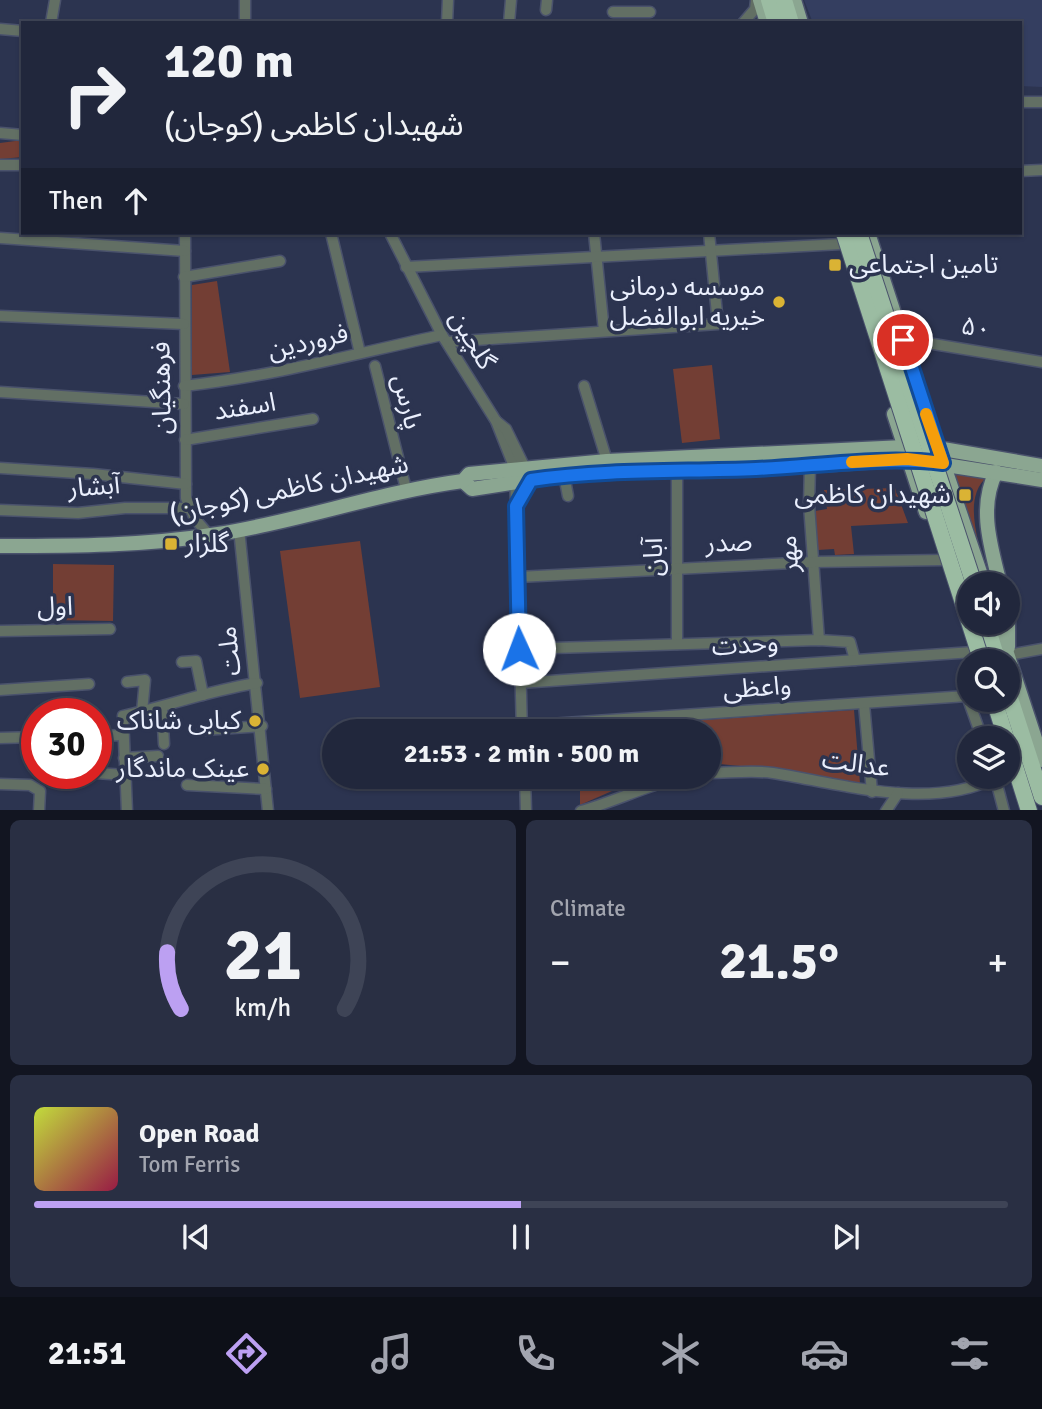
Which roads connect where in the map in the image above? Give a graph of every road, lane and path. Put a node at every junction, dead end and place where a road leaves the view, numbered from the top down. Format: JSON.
{"nodes":[{"id":1,"x":55,"y":0,"type":"edge"},
{"id":2,"x":245,"y":0,"type":"edge"},
{"id":3,"x":448,"y":0,"type":"edge"},
{"id":4,"x":511,"y":0,"type":"edge"},
{"id":5,"x":758,"y":0,"type":"edge"},
{"id":6,"x":769,"y":0,"type":"edge"},
{"id":7,"x":784,"y":0,"type":"edge"},
{"id":8,"x":794,"y":0,"type":"edge"},
{"id":9,"x":626,"y":6,"type":"edge"},
{"id":10,"x":613,"y":12,"type":"dead end"},
{"id":11,"x":650,"y":12,"type":"dead end"},
{"id":12,"x":51,"y":21,"type":"edge"},
{"id":13,"x":245,"y":21,"type":"edge"},
{"id":14,"x":447,"y":21,"type":"edge"},
{"id":15,"x":509,"y":21,"type":"edge"},
{"id":16,"x":745,"y":21,"type":"edge"},
{"id":17,"x":766,"y":21,"type":"edge"},
{"id":18,"x":775,"y":21,"type":"edge"},
{"id":19,"x":790,"y":21,"type":"edge"},
{"id":20,"x":800,"y":21,"type":"edge"},
{"id":21,"x":0,"y":29,"type":"edge"},
{"id":22,"x":21,"y":31,"type":"edge"},
{"id":23,"x":1022,"y":102,"type":"edge"},
{"id":24,"x":1042,"y":102,"type":"edge"},
{"id":25,"x":0,"y":134,"type":"edge"},
{"id":26,"x":21,"y":135,"type":"edge"},
{"id":27,"x":0,"y":165,"type":"edge"},
{"id":28,"x":21,"y":165,"type":"edge"},
{"id":29,"x":1042,"y":170,"type":"edge"},
{"id":30,"x":1022,"y":171,"type":"edge"},
{"id":31,"x":185,"y":235,"type":"edge"},
{"id":32,"x":332,"y":235,"type":"edge"},
{"id":33,"x":391,"y":235,"type":"edge"},
{"id":34,"x":594,"y":235,"type":"edge"},
{"id":35,"x":709,"y":235,"type":"edge"},
{"id":36,"x":860,"y":235,"type":"edge"},
{"id":37,"x":869,"y":235,"type":"edge"},
{"id":38,"x":841,"y":237,"type":"edge"},
{"id":39,"x":0,"y":239,"type":"edge"},
{"id":40,"x":184,"y":250,"type":"junction"},
{"id":41,"x":711,"y":250,"type":"junction"},
{"id":42,"x":596,"y":258,"type":"junction"},
{"id":43,"x":280,"y":261,"type":"dead end"},
{"id":44,"x":406,"y":267,"type":"junction"},
{"id":45,"x":184,"y":277,"type":"junction"},
{"id":46,"x":0,"y":316,"type":"edge"},
{"id":47,"x":184,"y":324,"type":"junction"},
{"id":48,"x":604,"y":331,"type":"junction"},
{"id":49,"x":444,"y":338,"type":"junction"},
{"id":50,"x":903,"y":340,"type":"junction"},
{"id":51,"x":360,"y":353,"type":"junction"},
{"id":52,"x":1042,"y":362,"type":"edge"},
{"id":53,"x":375,"y":366,"type":"dead end"},
{"id":54,"x":184,"y":386,"type":"junction"},
{"id":55,"x":584,"y":386,"type":"dead end"},
{"id":56,"x":0,"y":392,"type":"edge"},
{"id":57,"x":184,"y":404,"type":"junction"},
{"id":58,"x":313,"y":419,"type":"dead end"},
{"id":59,"x":185,"y":440,"type":"junction"},
{"id":60,"x":937,"y":448,"type":"junction"},
{"id":61,"x":906,"y":453,"type":"junction"},
{"id":62,"x":874,"y":460,"type":"junction"},
{"id":63,"x":607,"y":461,"type":"junction"},
{"id":64,"x":943,"y":463,"type":"junction"},
{"id":65,"x":810,"y":465,"type":"junction"},
{"id":66,"x":1042,"y":466,"type":"edge"},
{"id":67,"x":0,"y":468,"type":"edge"},
{"id":68,"x":677,"y":470,"type":"junction"},
{"id":69,"x":996,"y":472,"type":"junction"},
{"id":70,"x":522,"y":475,"type":"junction"},
{"id":71,"x":564,"y":475,"type":"junction"},
{"id":72,"x":1042,"y":480,"type":"edge"},
{"id":73,"x":916,"y":483,"type":"junction"},
{"id":74,"x":186,"y":484,"type":"junction"},
{"id":75,"x":406,"y":489,"type":"junction"},
{"id":76,"x":568,"y":496,"type":"dead end"},
{"id":77,"x":190,"y":508,"type":"junction"},
{"id":78,"x":0,"y":510,"type":"edge"},
{"id":79,"x":239,"y":529,"type":"junction"},
{"id":80,"x":209,"y":535,"type":"junction"},
{"id":81,"x":0,"y":546,"type":"edge"},
{"id":82,"x":943,"y":560,"type":"junction"},
{"id":83,"x":813,"y":562,"type":"junction"},
{"id":84,"x":677,"y":568,"type":"junction"},
{"id":85,"x":970,"y":572,"type":"edge"},
{"id":86,"x":980,"y":572,"type":"edge"},
{"id":87,"x":998,"y":572,"type":"edge"},
{"id":88,"x":518,"y":578,"type":"junction"},
{"id":89,"x":110,"y":629,"type":"dead end"},
{"id":90,"x":0,"y":631,"type":"edge"},
{"id":91,"x":818,"y":640,"type":"junction"},
{"id":92,"x":677,"y":644,"type":"junction"},
{"id":93,"x":519,"y":649,"type":"junction"},
{"id":94,"x":974,"y":649,"type":"edge"},
{"id":95,"x":974,"y":649,"type":"edge"},
{"id":96,"x":1042,"y":649,"type":"edge"},
{"id":97,"x":1020,"y":654,"type":"edge"},
{"id":98,"x":957,"y":658,"type":"edge"},
{"id":99,"x":855,"y":660,"type":"junction"},
{"id":100,"x":182,"y":663,"type":"dead end"},
{"id":101,"x":127,"y":682,"type":"dead end"},
{"id":102,"x":257,"y":683,"type":"junction"},
{"id":103,"x":520,"y":683,"type":"junction"},
{"id":104,"x":89,"y":684,"type":"dead end"},
{"id":105,"x":0,"y":690,"type":"edge"},
{"id":106,"x":203,"y":695,"type":"junction"},
{"id":107,"x":957,"y":697,"type":"edge"},
{"id":108,"x":1020,"y":702,"type":"edge"},
{"id":109,"x":864,"y":704,"type":"junction"},
{"id":110,"x":162,"y":708,"type":"junction"},
{"id":111,"x":142,"y":712,"type":"junction"},
{"id":112,"x":1014,"y":712,"type":"edge"},
{"id":113,"x":522,"y":719,"type":"edge"},
{"id":114,"x":628,"y":719,"type":"edge"},
{"id":115,"x":262,"y":726,"type":"junction"},
{"id":116,"x":203,"y":730,"type":"dead end"},
{"id":117,"x":112,"y":735,"type":"edge"},
{"id":118,"x":123,"y":735,"type":"junction"},
{"id":119,"x":21,"y":737,"type":"edge"},
{"id":120,"x":0,"y":738,"type":"edge"},
{"id":121,"x":164,"y":744,"type":"dead end"},
{"id":122,"x":158,"y":756,"type":"dead end"},
{"id":123,"x":124,"y":758,"type":"junction"},
{"id":124,"x":1042,"y":760,"type":"edge"},
{"id":125,"x":721,"y":772,"type":"edge"},
{"id":126,"x":112,"y":775,"type":"edge"},
{"id":127,"x":125,"y":775,"type":"junction"},
{"id":128,"x":0,"y":784,"type":"edge"},
{"id":129,"x":187,"y":785,"type":"dead end"},
{"id":130,"x":1020,"y":786,"type":"edge"},
{"id":131,"x":266,"y":789,"type":"junction"},
{"id":132,"x":525,"y":789,"type":"edge"},
{"id":133,"x":635,"y":789,"type":"edge"},
{"id":134,"x":964,"y":789,"type":"edge"},
{"id":135,"x":998,"y":789,"type":"edge"},
{"id":136,"x":1019,"y":789,"type":"edge"},
{"id":137,"x":872,"y":792,"type":"junction"},
{"id":138,"x":898,"y":793,"type":"junction"},
{"id":139,"x":1042,"y":797,"type":"edge"},
{"id":140,"x":43,"y":810,"type":"edge"},
{"id":141,"x":127,"y":810,"type":"edge"},
{"id":142,"x":268,"y":810,"type":"edge"},
{"id":143,"x":526,"y":810,"type":"edge"},
{"id":144,"x":581,"y":810,"type":"edge"},
{"id":145,"x":886,"y":810,"type":"edge"},
{"id":146,"x":1004,"y":810,"type":"edge"},
{"id":147,"x":1027,"y":810,"type":"edge"}],
"edges":[{"from":1,"to":12,"type":"street"},
{"from":2,"to":13,"type":"street"},
{"from":3,"to":14,"type":"street"},
{"from":4,"to":15,"type":"street"},
{"from":5,"to":16,"type":"street"},
{"from":5,"to":17,"type":"main road"},
{"from":6,"to":18,"type":"highway"},
{"from":7,"to":19,"type":"highway"},
{"from":8,"to":20,"type":"main road"},
{"from":9,"to":10,"type":"street"},
{"from":9,"to":11,"type":"street"},
{"from":21,"to":22,"type":"street"},
{"from":23,"to":24,"type":"street"},
{"from":25,"to":26,"type":"street"},
{"from":27,"to":28,"type":"street"},
{"from":29,"to":30,"type":"street"},
{"from":31,"to":40,"type":"street","name":"فرهنگیان"},
{"from":32,"to":51,"type":"street","name":"پارس"},
{"from":33,"to":44,"type":"street","name":"گلچین"},
{"from":34,"to":42,"type":"street"},
{"from":35,"to":41,"type":"street"},
{"from":36,"to":85,"type":"highway","bridge":true},
{"from":37,"to":50,"type":"main road"},
{"from":38,"to":41,"type":"street"},
{"from":38,"to":61,"type":"main road"},
{"from":38,"to":94,"type":"highway","bridge":true},
{"from":39,"to":40,"type":"street"},
{"from":40,"to":45,"type":"street","name":"فرهنگیان"},
{"from":41,"to":42,"type":"street"},
{"from":41,"to":48,"type":"street","name":"فروردین"},
{"from":42,"to":44,"type":"street"},
{"from":42,"to":48,"type":"street"},
{"from":43,"to":45,"type":"street"},
{"from":44,"to":49,"type":"street","name":"گلچین"},
{"from":45,"to":47,"type":"street","name":"فرهنگیان"},
{"from":46,"to":47,"type":"street"},
{"from":47,"to":54,"type":"street","name":"فرهنگیان"},
{"from":48,"to":49,"type":"street","name":"فروردین"},
{"from":49,"to":51,"type":"street","name":"فروردین"},
{"from":49,"to":70,"type":"street","name":"گلچین"},
{"from":50,"to":52,"type":"street","name":"۵۰"},
{"from":50,"to":60,"type":"main road"},
{"from":51,"to":54,"type":"street","name":"فروردین"},
{"from":53,"to":75,"type":"street","name":"پارس"},
{"from":54,"to":57,"type":"street","name":"فرهنگیان"},
{"from":55,"to":63,"type":"street"},
{"from":56,"to":57,"type":"street"},
{"from":57,"to":59,"type":"street","name":"فرهنگیان"},
{"from":58,"to":59,"type":"street","name":"اسفند"},
{"from":59,"to":74,"type":"street","name":"فرهنگیان"},
{"from":60,"to":61,"type":"main road"},
{"from":60,"to":64,"type":"main road"},
{"from":60,"to":66,"type":"main road"},
{"from":61,"to":62,"type":"main road","name":"شهیدان کاظمی (کوجان)"},
{"from":61,"to":63,"type":"main road","name":"شهیدان کاظمی (کوجان)"},
{"from":61,"to":64,"type":"main road"},
{"from":61,"to":73,"type":"main road"},
{"from":62,"to":65,"type":"main road","name":"شهیدان کاظمی (کوجان)"},
{"from":62,"to":73,"type":"main road"},
{"from":63,"to":70,"type":"main road","name":"شهیدان کاظمی (کوجان)"},
{"from":64,"to":69,"type":"main road"},
{"from":64,"to":86,"type":"main road"},
{"from":65,"to":68,"type":"main road","name":"شهیدان کاظمی (کوجان)"},
{"from":65,"to":83,"type":"street","name":"مهر"},
{"from":67,"to":74,"type":"street"},
{"from":68,"to":71,"type":"main road","name":"شهیدان کاظمی (کوجان)"},
{"from":68,"to":84,"type":"street","name":"آبان"},
{"from":69,"to":72,"type":"main road"},
{"from":69,"to":87,"type":"main road"},
{"from":70,"to":71,"type":"main road","name":"شهیدان کاظمی (کوجان)"},
{"from":70,"to":75,"type":"main road","name":"شهیدان کاظمی (کوجان)"},
{"from":70,"to":88,"type":"street"},
{"from":71,"to":76,"type":"street"},
{"from":73,"to":82,"type":"main road"},
{"from":74,"to":77,"type":"street","name":"فرهنگیان"},
{"from":75,"to":79,"type":"main road","name":"شهیدان کاظمی (کوجان)"},
{"from":77,"to":78,"type":"street","name":"آبشار"},
{"from":77,"to":80,"type":"street","name":"فرهنگیان"},
{"from":79,"to":80,"type":"main road","name":"شهیدان کاظمی (کوجان)"},
{"from":79,"to":102,"type":"street","name":"ملت"},
{"from":80,"to":81,"type":"main road","name":"شهیدان کاظمی (کوجان)"},
{"from":82,"to":83,"type":"street","name":"صدر"},
{"from":82,"to":95,"type":"main road"},
{"from":83,"to":84,"type":"street","name":"صدر"},
{"from":83,"to":91,"type":"street","name":"مهر"},
{"from":84,"to":88,"type":"street","name":"صدر"},
{"from":84,"to":92,"type":"street","name":"آبان"},
{"from":88,"to":93,"type":"street"},
{"from":89,"to":90,"type":"street","name":"اول"},
{"from":91,"to":92,"type":"street"},
{"from":91,"to":99,"type":"street"},
{"from":92,"to":93,"type":"street"},
{"from":93,"to":103,"type":"street"},
{"from":96,"to":97,"type":"street"},
{"from":98,"to":99,"type":"street","name":"وحدت"},
{"from":99,"to":103,"type":"street","name":"وحدت"},
{"from":100,"to":106,"type":"street"},
{"from":101,"to":111,"type":"street"},
{"from":102,"to":106,"type":"street"},
{"from":102,"to":115,"type":"street","name":"ملت"},
{"from":103,"to":113,"type":"street"},
{"from":104,"to":105,"type":"street"},
{"from":106,"to":110,"type":"street"},
{"from":107,"to":109,"type":"street","name":"واعظی"},
{"from":108,"to":124,"type":"main road"},
{"from":109,"to":114,"type":"street","name":"واعظی"},
{"from":109,"to":137,"type":"street"},
{"from":110,"to":111,"type":"street"},
{"from":110,"to":121,"type":"street"},
{"from":111,"to":118,"type":"street"},
{"from":112,"to":139,"type":"highway"},
{"from":115,"to":116,"type":"street"},
{"from":115,"to":131,"type":"street","name":"ملت"},
{"from":117,"to":118,"type":"street"},
{"from":118,"to":123,"type":"street"},
{"from":119,"to":120,"type":"street"},
{"from":122,"to":123,"type":"street"},
{"from":123,"to":127,"type":"street"},
{"from":125,"to":137,"type":"street","name":"عدالت"},
{"from":126,"to":127,"type":"street"},
{"from":127,"to":141,"type":"street"},
{"from":128,"to":140,"type":"street"},
{"from":129,"to":131,"type":"street"},
{"from":130,"to":147,"type":"highway"},
{"from":131,"to":142,"type":"street","name":"ملت"},
{"from":132,"to":143,"type":"street"},
{"from":133,"to":144,"type":"street"},
{"from":134,"to":138,"type":"street","name":"عدالت"},
{"from":135,"to":146,"type":"street"},
{"from":136,"to":147,"type":"main road"},
{"from":137,"to":138,"type":"street","name":"عدالت"},
{"from":138,"to":145,"type":"street"}]}
